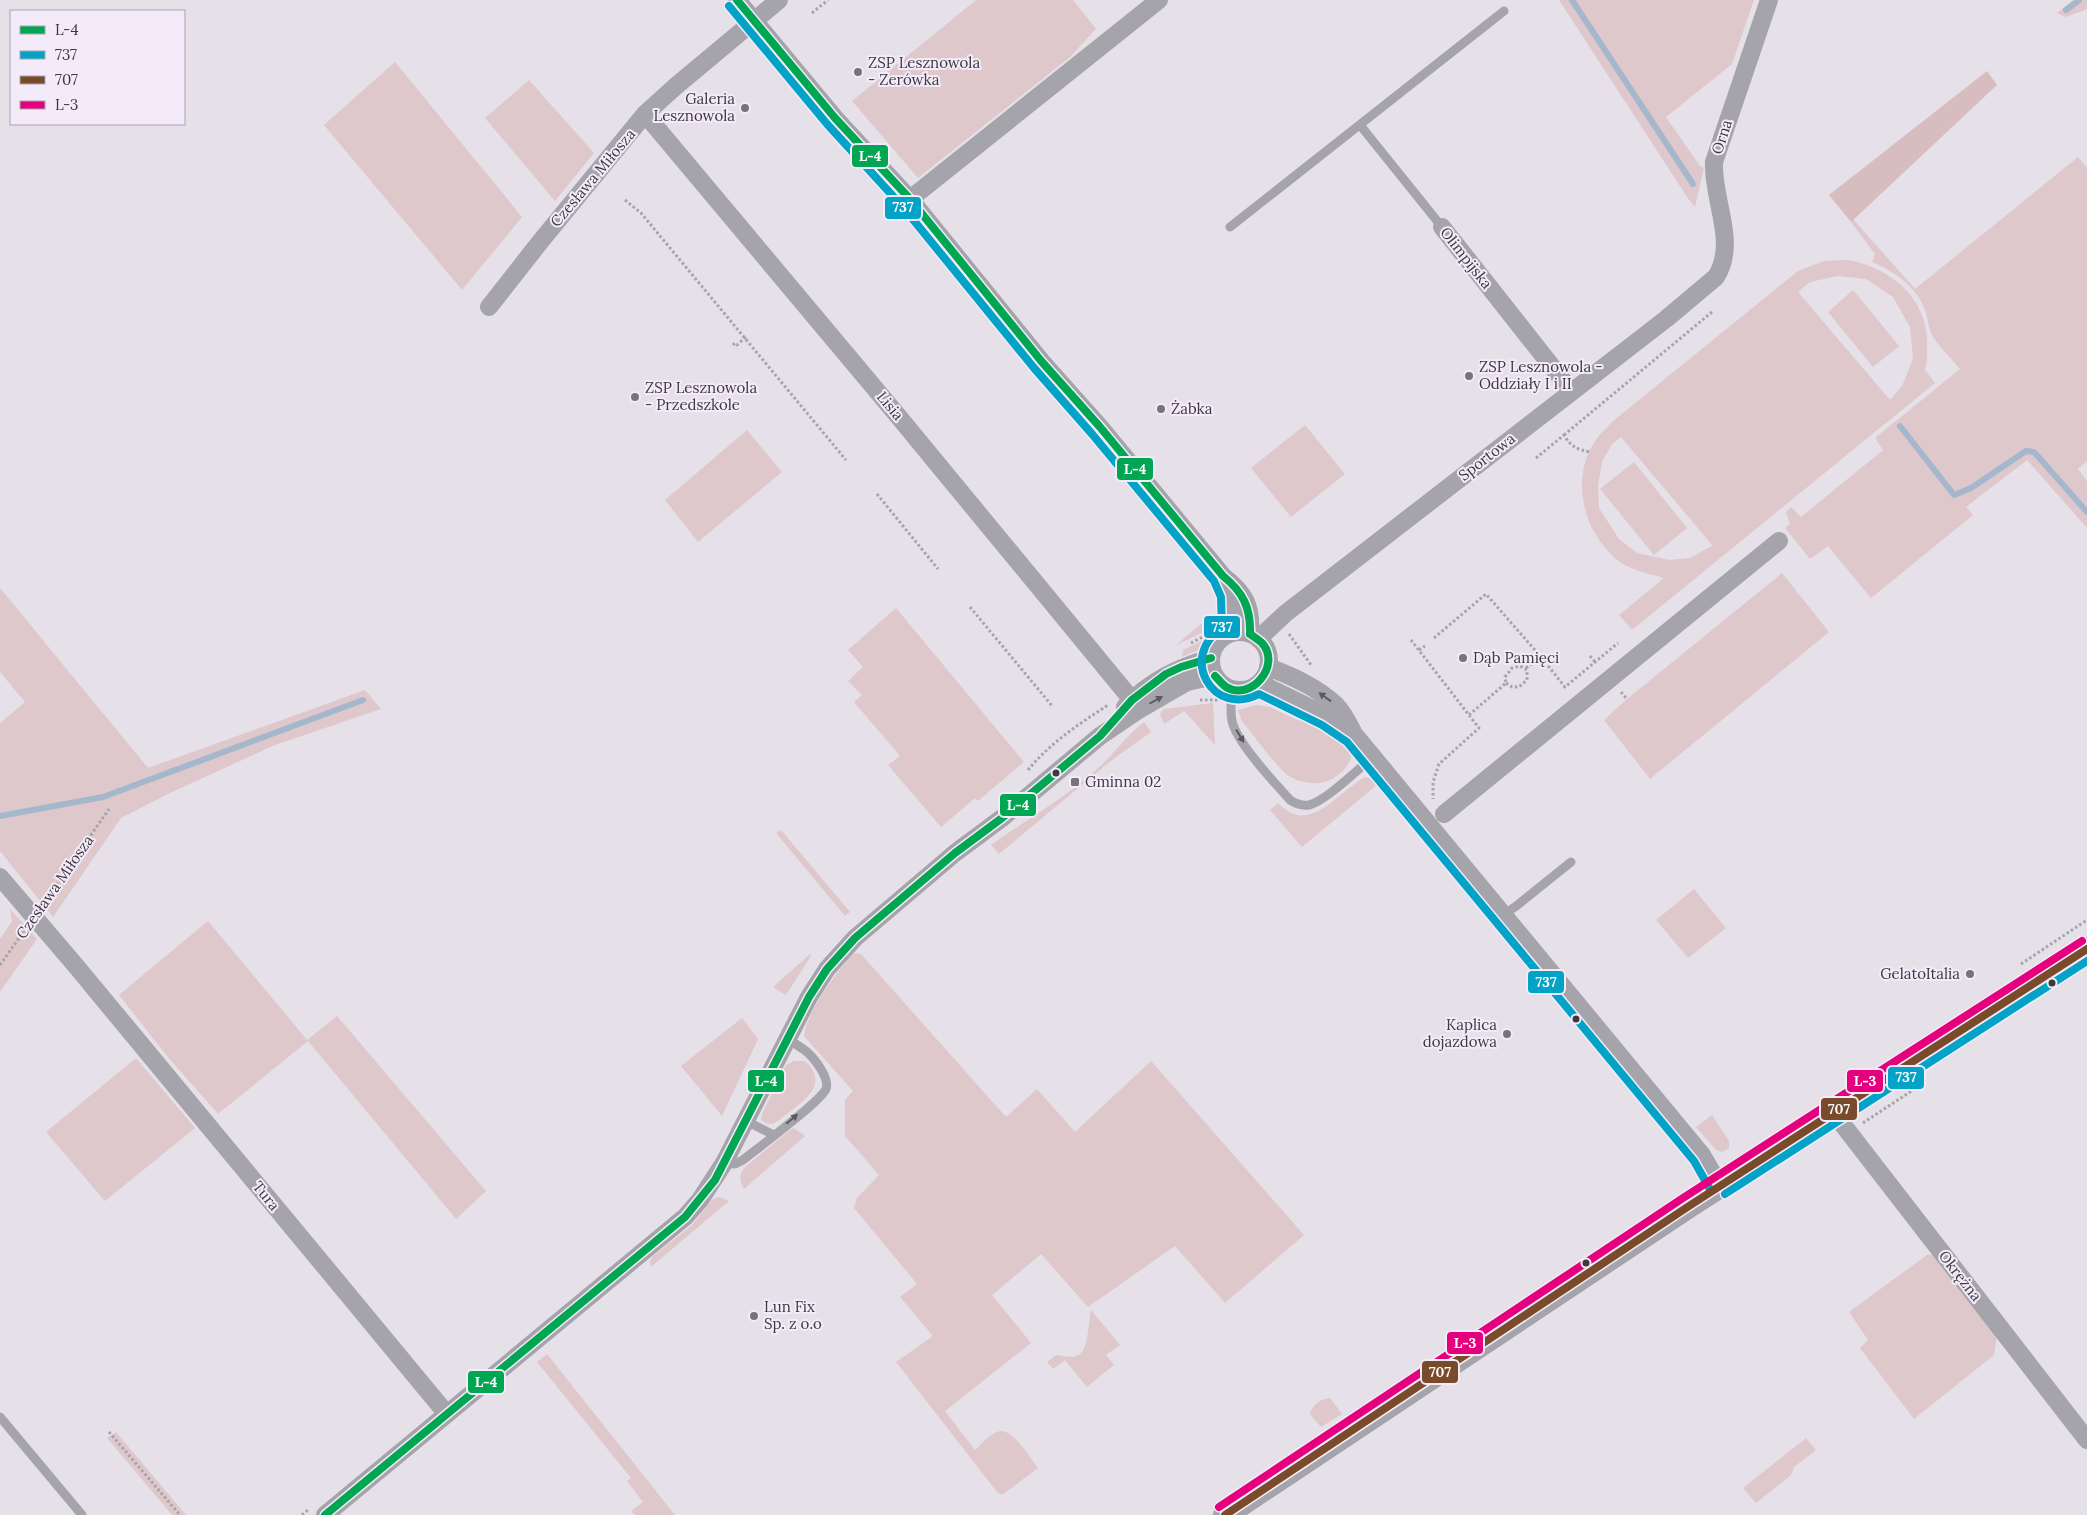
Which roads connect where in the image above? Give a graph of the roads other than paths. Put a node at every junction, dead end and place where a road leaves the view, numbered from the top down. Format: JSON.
{"nodes":[{"id":1,"x":737,"y":0,"type":"edge"},
{"id":2,"x":779,"y":0,"type":"edge"},
{"id":3,"x":1159,"y":0,"type":"edge"},
{"id":4,"x":1769,"y":0,"type":"edge"},
{"id":5,"x":1504,"y":11,"type":"dead end"},
{"id":6,"x":754,"y":20,"type":"junction"},
{"id":7,"x":645,"y":114,"type":"junction"},
{"id":8,"x":1360,"y":125,"type":"junction"},
{"id":9,"x":910,"y":199,"type":"junction"},
{"id":10,"x":1230,"y":227,"type":"dead end"},
{"id":11,"x":1442,"y":227,"type":"joint"},
{"id":12,"x":1716,"y":277,"type":"joint"},
{"id":13,"x":488,"y":307,"type":"dead end"},
{"id":14,"x":1572,"y":392,"type":"junction"},
{"id":15,"x":1779,"y":542,"type":"dead end"},
{"id":16,"x":1223,"y":576,"type":"junction"},
{"id":17,"x":1232,"y":634,"type":"junction"},
{"id":18,"x":1254,"y":637,"type":"junction"},
{"id":19,"x":1211,"y":658,"type":"junction"},
{"id":20,"x":1268,"y":667,"type":"junction"},
{"id":21,"x":1215,"y":676,"type":"junction"},
{"id":22,"x":1259,"y":682,"type":"junction"},
{"id":23,"x":1232,"y":696,"type":"junction"},
{"id":24,"x":1132,"y":700,"type":"junction"},
{"id":25,"x":1354,"y":734,"type":"junction"},
{"id":26,"x":1100,"y":736,"type":"junction"},
{"id":27,"x":1373,"y":756,"type":"junction"},
{"id":28,"x":1439,"y":811,"type":"road end"},
{"id":29,"x":1571,"y":862,"type":"dead end"},
{"id":30,"x":0,"y":877,"type":"edge"},
{"id":31,"x":1502,"y":915,"type":"junction"},
{"id":32,"x":2087,"y":949,"type":"edge"},
{"id":33,"x":787,"y":1039,"type":"junction"},
{"id":34,"x":1833,"y":1112,"type":"junction"},
{"id":35,"x":746,"y":1121,"type":"junction"},
{"id":36,"x":774,"y":1135,"type":"junction"},
{"id":37,"x":724,"y":1163,"type":"junction"},
{"id":38,"x":1720,"y":1186,"type":"junction"},
{"id":39,"x":446,"y":1413,"type":"junction"},
{"id":40,"x":0,"y":1417,"type":"edge"},
{"id":41,"x":2087,"y":1440,"type":"edge"},
{"id":42,"x":82,"y":1515,"type":"edge"},
{"id":43,"x":325,"y":1515,"type":"edge"},
{"id":44,"x":1225,"y":1515,"type":"edge"}],
"edges":[{"from":1,"to":6,"type":"street"},
{"from":2,"to":6,"type":"street","name":"Czesława Miłosza"},
{"from":3,"to":9,"type":"street"},
{"from":4,"to":12,"type":"street","name":"Orna"},
{"from":5,"to":8,"type":"lane"},
{"from":6,"to":7,"type":"street","name":"Czesława Miłosza"},
{"from":6,"to":9,"type":"street"},
{"from":7,"to":13,"type":"street","name":"Czesława Miłosza"},
{"from":7,"to":24,"type":"street","name":"Lisia"},
{"from":8,"to":10,"type":"lane"},
{"from":8,"to":11,"type":"lane","name":"Olimpijska"},
{"from":9,"to":16,"type":"street"},
{"from":11,"to":14,"type":"street","name":"Olimpijska"},
{"from":12,"to":14,"type":"street","name":"Sportowa"},
{"from":14,"to":18,"type":"street","name":"Sportowa"},
{"from":15,"to":28,"type":"street"},
{"from":16,"to":17,"type":"street"},
{"from":16,"to":18,"type":"street"},
{"from":17,"to":18,"type":"street"},
{"from":17,"to":19,"type":"street"},
{"from":18,"to":20,"type":"street"},
{"from":19,"to":21,"type":"street"},
{"from":19,"to":24,"type":"street"},
{"from":20,"to":22,"type":"street"},
{"from":25,"to":20,"type":"street","one_way":true},
{"from":21,"to":23,"type":"street"},
{"from":26,"to":21,"type":"street","one_way":true},
{"from":22,"to":23,"type":"street"},
{"from":22,"to":25,"type":"street"},
{"from":23,"to":27,"type":"lane","one_way":true},
{"from":24,"to":26,"type":"street"},
{"from":25,"to":27,"type":"street"},
{"from":26,"to":33,"type":"street"},
{"from":27,"to":31,"type":"street"},
{"from":29,"to":31,"type":"lane"},
{"from":30,"to":39,"type":"street","name":"Tura"},
{"from":31,"to":38,"type":"street"},
{"from":32,"to":34,"type":"main road"},
{"from":33,"to":35,"type":"street"},
{"from":36,"to":33,"type":"lane","one_way":true},
{"from":34,"to":38,"type":"main road"},
{"from":34,"to":41,"type":"street","name":"Okrężna"},
{"from":35,"to":36,"type":"lane"},
{"from":35,"to":37,"type":"street"},
{"from":36,"to":37,"type":"lane"},
{"from":37,"to":39,"type":"street"},
{"from":38,"to":44,"type":"main road"},
{"from":39,"to":43,"type":"street"},
{"from":40,"to":42,"type":"lane"}]}
